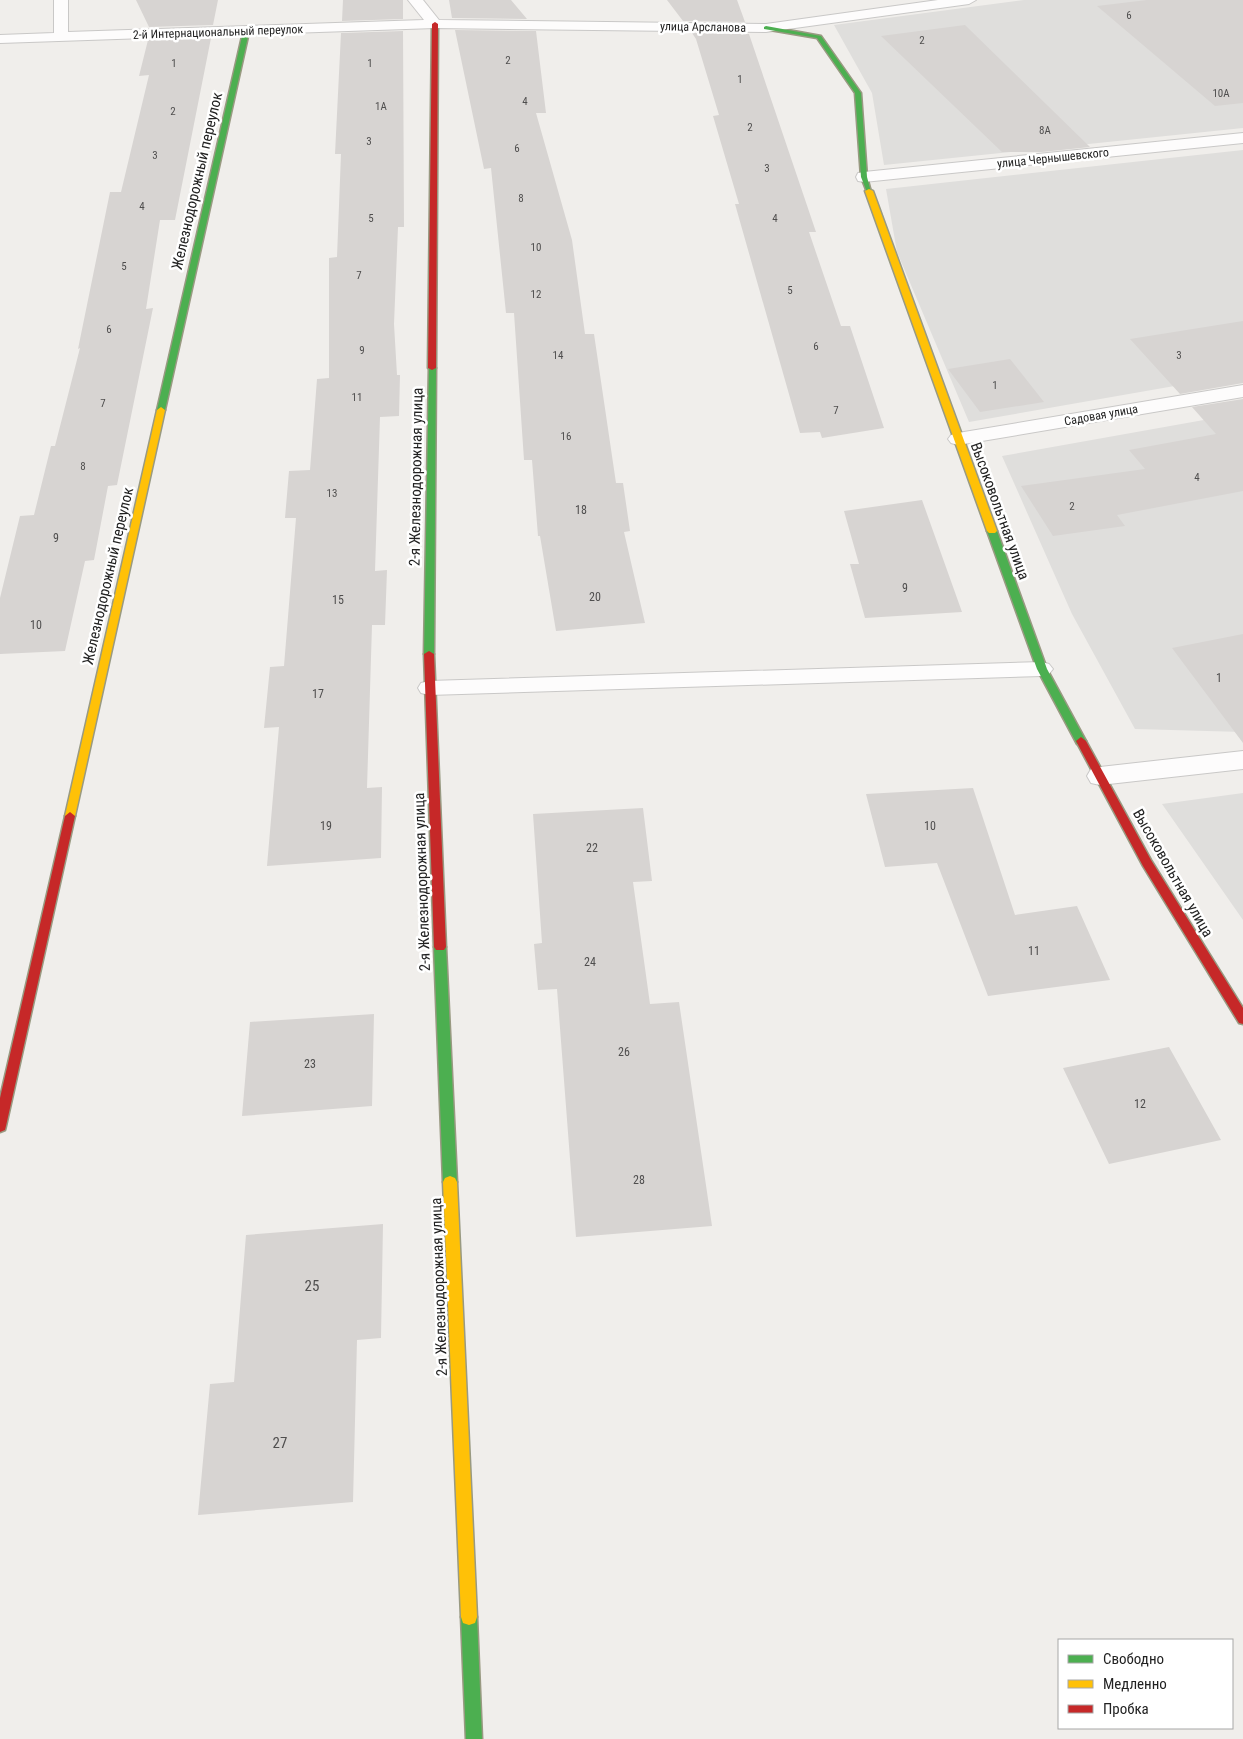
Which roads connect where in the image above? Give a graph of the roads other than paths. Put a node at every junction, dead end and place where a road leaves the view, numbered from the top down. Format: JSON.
{"nodes":[{"id":1,"x":61,"y":0,"type":"edge"},
{"id":2,"x":414,"y":0,"type":"edge"},
{"id":3,"x":969,"y":0,"type":"edge"},
{"id":4,"x":435,"y":24,"type":"junction"},
{"id":5,"x":766,"y":28,"type":"junction"},
{"id":6,"x":246,"y":32,"type":"junction"},
{"id":7,"x":61,"y":36,"type":"junction"},
{"id":8,"x":0,"y":39,"type":"edge"},
{"id":9,"x":1243,"y":138,"type":"edge"},
{"id":10,"x":864,"y":177,"type":"junction"},
{"id":11,"x":1243,"y":391,"type":"edge"},
{"id":12,"x":958,"y":439,"type":"junction"},
{"id":13,"x":1042,"y":669,"type":"junction"},
{"id":14,"x":429,"y":688,"type":"junction"},
{"id":15,"x":1243,"y":760,"type":"edge"},
{"id":16,"x":1100,"y":776,"type":"junction"},
{"id":17,"x":1243,"y":1019,"type":"edge"},
{"id":18,"x":0,"y":1126,"type":"edge"},
{"id":19,"x":474,"y":1739,"type":"edge"}],
"edges":[{"from":1,"to":7,"type":"street"},
{"from":2,"to":4,"type":"street"},
{"from":3,"to":5,"type":"street","name":"улица Арсланова"},
{"from":4,"to":5,"type":"street","name":"улица Арсланова"},
{"from":4,"to":6,"type":"street","name":"2-й Интернациональный переулок"},
{"from":4,"to":14,"type":"street","name":"2-я Железнодорожная улица"},
{"from":5,"to":10,"type":"street","name":"Высоковольтная улица"},
{"from":6,"to":7,"type":"street","name":"2-й Интернациональный переулок"},
{"from":6,"to":18,"type":"street","name":"Железнодорожный переулок"},
{"from":7,"to":8,"type":"street","name":"2-й Интернациональный переулок"},
{"from":9,"to":10,"type":"street","name":"улица Чернышевского"},
{"from":10,"to":12,"type":"street","name":"Высоковольтная улица"},
{"from":11,"to":12,"type":"street","name":"Садовая улица"},
{"from":12,"to":13,"type":"street","name":"Высоковольтная улица"},
{"from":13,"to":14,"type":"lane"},
{"from":13,"to":16,"type":"street","name":"Высоковольтная улица"},
{"from":14,"to":19,"type":"street","name":"2-я Железнодорожная улица"},
{"from":15,"to":16,"type":"street"},
{"from":16,"to":17,"type":"street","name":"Высоковольтная улица"}]}
